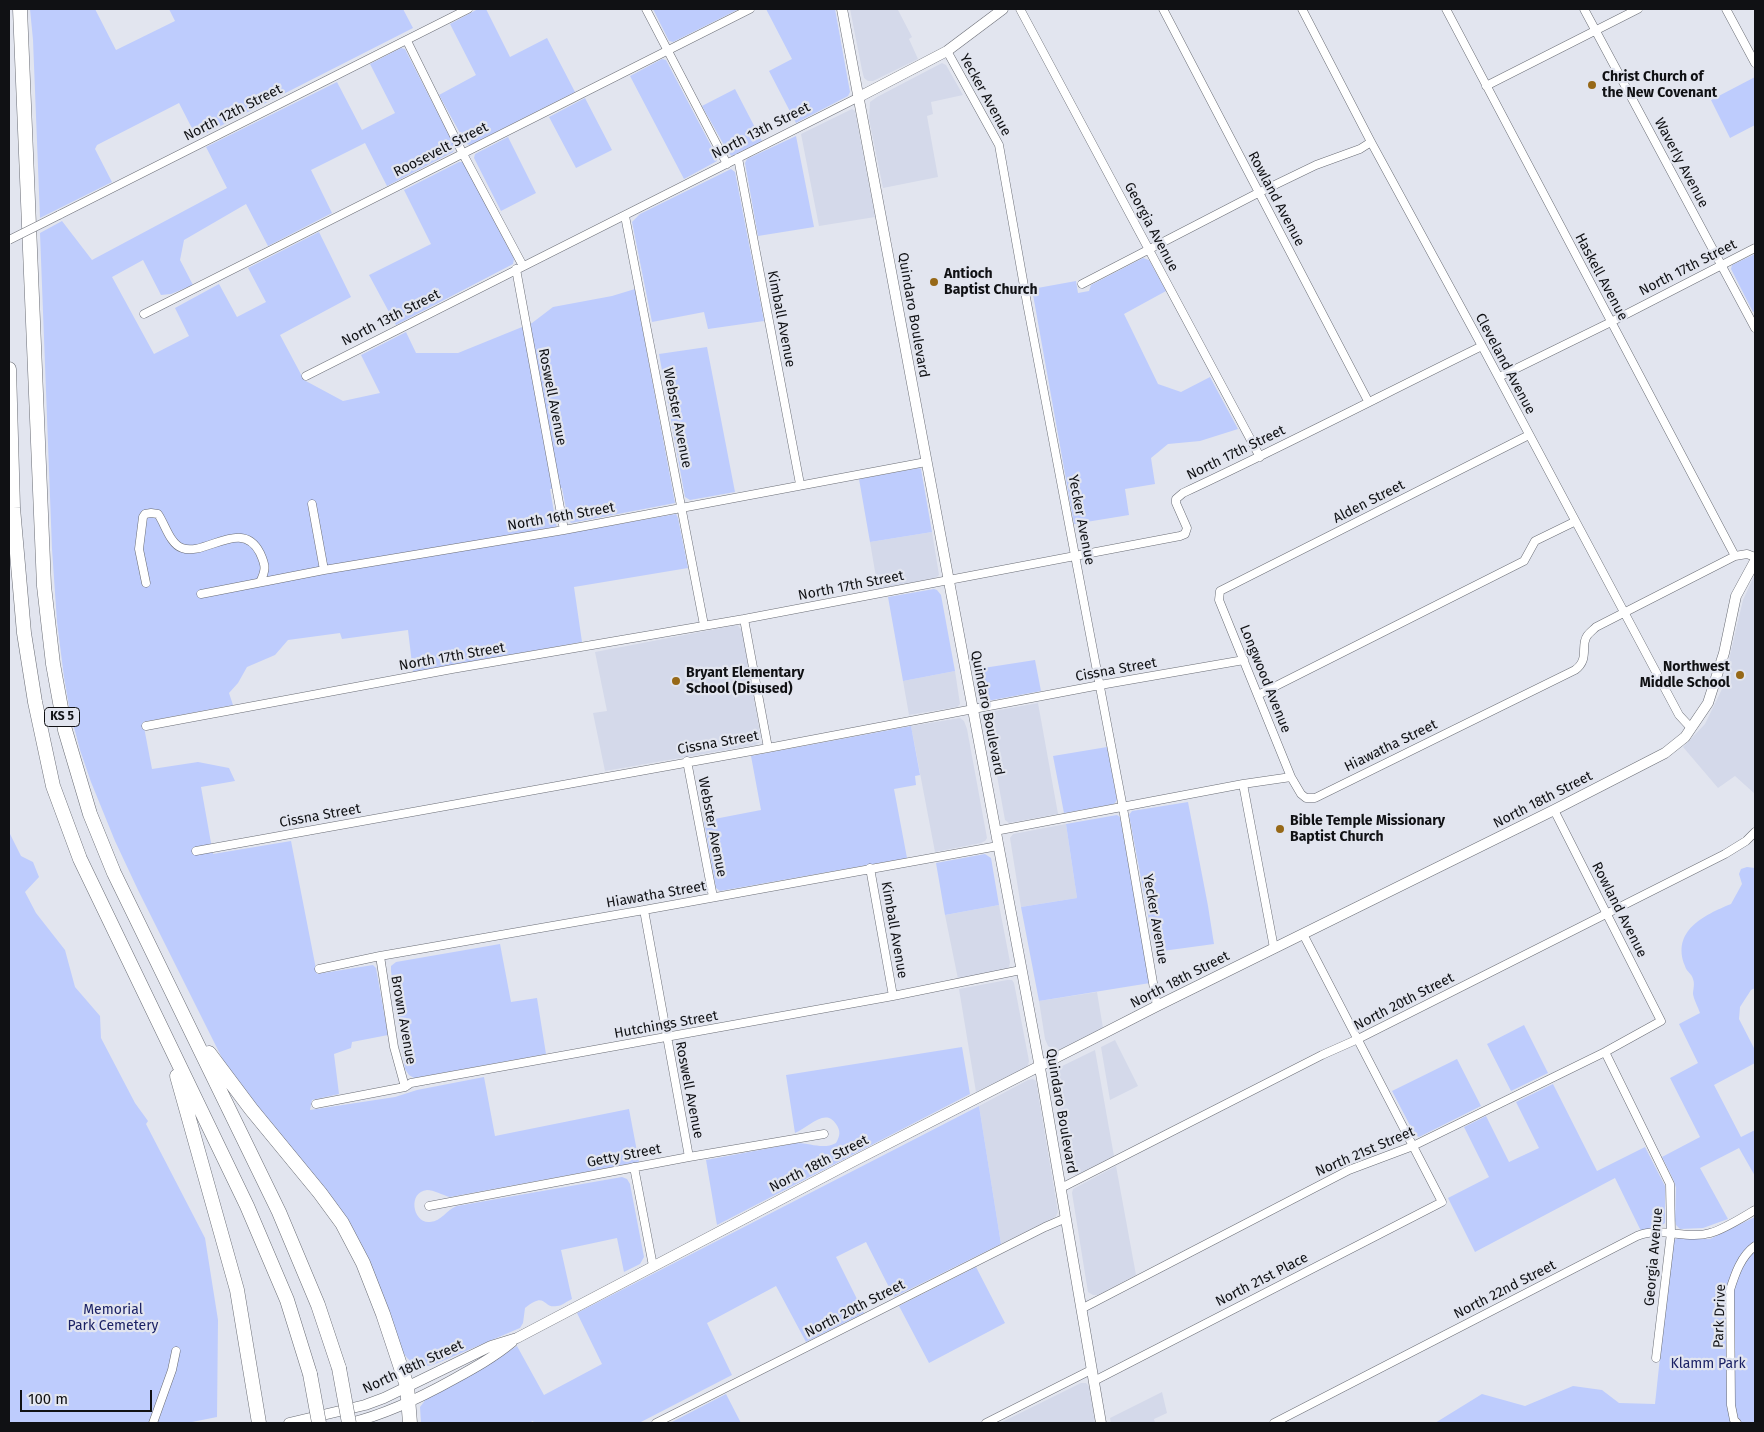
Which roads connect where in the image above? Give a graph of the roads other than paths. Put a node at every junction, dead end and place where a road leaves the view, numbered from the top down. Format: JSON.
{"nodes":[{"id":1,"x":20,"y":9,"type":"edge"},
{"id":2,"x":468,"y":9,"type":"edge"},
{"id":3,"x":646,"y":9,"type":"edge"},
{"id":4,"x":750,"y":9,"type":"edge"},
{"id":5,"x":842,"y":9,"type":"edge"},
{"id":6,"x":1003,"y":9,"type":"edge"},
{"id":7,"x":1020,"y":9,"type":"edge"},
{"id":8,"x":1162,"y":9,"type":"edge"},
{"id":9,"x":1302,"y":9,"type":"edge"},
{"id":10,"x":1446,"y":9,"type":"edge"},
{"id":11,"x":1584,"y":9,"type":"edge"},
{"id":12,"x":1638,"y":9,"type":"edge"},
{"id":13,"x":1726,"y":9,"type":"edge"},
{"id":14,"x":1596,"y":30,"type":"junction"},
{"id":15,"x":407,"y":40,"type":"junction"},
{"id":16,"x":668,"y":50,"type":"junction"},
{"id":17,"x":947,"y":51,"type":"junction"},
{"id":18,"x":1755,"y":63,"type":"edge"},
{"id":19,"x":1486,"y":86,"type":"junction"},
{"id":20,"x":859,"y":97,"type":"junction"},
{"id":21,"x":1371,"y":142,"type":"junction"},
{"id":22,"x":463,"y":154,"type":"junction"},
{"id":23,"x":738,"y":158,"type":"junction"},
{"id":24,"x":727,"y":164,"type":"junction"},
{"id":25,"x":1258,"y":193,"type":"junction"},
{"id":26,"x":625,"y":216,"type":"junction"},
{"id":27,"x":9,"y":240,"type":"edge"},
{"id":28,"x":1755,"y":248,"type":"edge"},
{"id":29,"x":1148,"y":250,"type":"junction"},
{"id":30,"x":1722,"y":265,"type":"junction"},
{"id":31,"x":519,"y":268,"type":"junction"},
{"id":32,"x":1082,"y":284,"type":"dead end"},
{"id":33,"x":144,"y":314,"type":"dead end"},
{"id":34,"x":1611,"y":322,"type":"junction"},
{"id":35,"x":1755,"y":328,"type":"edge"},
{"id":36,"x":1482,"y":346,"type":"junction"},
{"id":37,"x":9,"y":369,"type":"edge"},
{"id":38,"x":306,"y":376,"type":"dead end"},
{"id":39,"x":1499,"y":377,"type":"junction"},
{"id":40,"x":1368,"y":402,"type":"junction"},
{"id":41,"x":1529,"y":435,"type":"junction"},
{"id":42,"x":1260,"y":457,"type":"junction"},
{"id":43,"x":926,"y":462,"type":"junction"},
{"id":44,"x":800,"y":484,"type":"junction"},
{"id":45,"x":312,"y":504,"type":"dead end"},
{"id":46,"x":681,"y":507,"type":"junction"},
{"id":47,"x":1574,"y":522,"type":"junction"},
{"id":48,"x":564,"y":530,"type":"junction"},
{"id":49,"x":1735,"y":556,"type":"junction"},
{"id":50,"x":1076,"y":557,"type":"junction"},
{"id":51,"x":1755,"y":559,"type":"edge"},
{"id":52,"x":324,"y":570,"type":"junction"},
{"id":53,"x":948,"y":581,"type":"junction"},
{"id":54,"x":260,"y":582,"type":"junction"},
{"id":55,"x":146,"y":583,"type":"dead end"},
{"id":56,"x":1220,"y":590,"type":"joint"},
{"id":57,"x":200,"y":594,"type":"dead end"},
{"id":58,"x":1624,"y":612,"type":"junction"},
{"id":59,"x":744,"y":619,"type":"junction"},
{"id":60,"x":704,"y":626,"type":"junction"},
{"id":61,"x":1244,"y":660,"type":"junction"},
{"id":62,"x":1100,"y":685,"type":"junction"},
{"id":63,"x":1258,"y":695,"type":"junction"},
{"id":64,"x":972,"y":709,"type":"junction"},
{"id":65,"x":146,"y":726,"type":"dead end"},
{"id":66,"x":1691,"y":728,"type":"junction"},
{"id":67,"x":768,"y":748,"type":"junction"},
{"id":68,"x":687,"y":761,"type":"junction"},
{"id":69,"x":1291,"y":778,"type":"junction"},
{"id":70,"x":1243,"y":784,"type":"junction"},
{"id":71,"x":1123,"y":808,"type":"junction"},
{"id":72,"x":1554,"y":810,"type":"junction"},
{"id":73,"x":995,"y":830,"type":"junction"},
{"id":74,"x":1755,"y":832,"type":"edge"},
{"id":75,"x":998,"y":846,"type":"junction"},
{"id":76,"x":196,"y":851,"type":"dead end"},
{"id":77,"x":870,"y":868,"type":"junction"},
{"id":78,"x":713,"y":897,"type":"junction"},
{"id":79,"x":644,"y":910,"type":"junction"},
{"id":80,"x":1607,"y":914,"type":"junction"},
{"id":81,"x":1303,"y":934,"type":"junction"},
{"id":82,"x":1274,"y":948,"type":"junction"},
{"id":83,"x":380,"y":956,"type":"junction"},
{"id":84,"x":319,"y":969,"type":"dead end"},
{"id":85,"x":1021,"y":970,"type":"junction"},
{"id":86,"x":893,"y":996,"type":"junction"},
{"id":87,"x":1157,"y":1006,"type":"junction"},
{"id":88,"x":1661,"y":1021,"type":"joint"},
{"id":89,"x":190,"y":1029,"type":"junction"},
{"id":90,"x":667,"y":1038,"type":"junction"},
{"id":91,"x":1358,"y":1039,"type":"junction"},
{"id":92,"x":168,"y":1041,"type":"junction"},
{"id":93,"x":1605,"y":1052,"type":"junction"},
{"id":94,"x":1040,"y":1068,"type":"junction"},
{"id":95,"x":405,"y":1086,"type":"junction"},
{"id":96,"x":316,"y":1104,"type":"dead end"},
{"id":97,"x":824,"y":1134,"type":"dead end"},
{"id":98,"x":1413,"y":1146,"type":"junction"},
{"id":99,"x":689,"y":1157,"type":"junction"},
{"id":100,"x":634,"y":1167,"type":"junction"},
{"id":101,"x":1061,"y":1188,"type":"junction"},
{"id":102,"x":429,"y":1206,"type":"dead end"},
{"id":103,"x":1755,"y":1210,"type":"edge"},
{"id":104,"x":1066,"y":1218,"type":"junction"},
{"id":105,"x":1671,"y":1233,"type":"junction"},
{"id":106,"x":1755,"y":1246,"type":"edge"},
{"id":107,"x":653,"y":1266,"type":"junction"},
{"id":108,"x":1081,"y":1309,"type":"junction"},
{"id":109,"x":517,"y":1338,"type":"junction"},
{"id":110,"x":176,"y":1351,"type":"dead end"},
{"id":111,"x":1656,"y":1358,"type":"dead end"},
{"id":112,"x":1091,"y":1370,"type":"junction"},
{"id":113,"x":1094,"y":1381,"type":"junction"},
{"id":114,"x":407,"y":1386,"type":"junction"},
{"id":115,"x":409,"y":1402,"type":"junction"},
{"id":116,"x":153,"y":1423,"type":"edge"},
{"id":117,"x":259,"y":1423,"type":"edge"},
{"id":118,"x":289,"y":1423,"type":"edge"},
{"id":119,"x":319,"y":1423,"type":"edge"},
{"id":120,"x":349,"y":1423,"type":"edge"},
{"id":121,"x":410,"y":1423,"type":"edge"},
{"id":122,"x":656,"y":1423,"type":"edge"},
{"id":123,"x":986,"y":1423,"type":"edge"},
{"id":124,"x":1101,"y":1423,"type":"edge"},
{"id":125,"x":1274,"y":1423,"type":"edge"},
{"id":126,"x":1737,"y":1423,"type":"edge"}],
"edges":[{"from":1,"to":89,"type":"highway","number":"KS 5"},
{"from":2,"to":15,"type":"street","name":"North 12th Street"},
{"from":3,"to":16,"type":"street"},
{"from":4,"to":16,"type":"street","name":"Roosevelt Street"},
{"from":5,"to":20,"type":"main road","name":"Quindaro Boulevard"},
{"from":6,"to":17,"type":"main road","name":"North 13th Street"},
{"from":7,"to":29,"type":"street","name":"Georgia Avenue"},
{"from":8,"to":25,"type":"street","name":"Rowland Avenue"},
{"from":9,"to":21,"type":"street","name":"Cleveland Avenue"},
{"from":10,"to":19,"type":"street","name":"Haskell Avenue"},
{"from":11,"to":14,"type":"street","name":"Waverly Avenue"},
{"from":12,"to":14,"type":"street"},
{"from":13,"to":18,"type":"street"},
{"from":14,"to":19,"type":"street"},
{"from":14,"to":30,"type":"street","name":"Waverly Avenue"},
{"from":15,"to":22,"type":"street","name":"Roswell Avenue"},
{"from":15,"to":27,"type":"street","name":"North 12th Street","bridge":true},
{"from":16,"to":22,"type":"street","name":"Roosevelt Street"},
{"from":16,"to":24,"type":"street"},
{"from":17,"to":20,"type":"main road","name":"North 13th Street"},
{"from":17,"to":50,"type":"street","name":"Yecker Avenue"},
{"from":19,"to":34,"type":"street","name":"Haskell Avenue"},
{"from":20,"to":23,"type":"street","name":"North 13th Street"},
{"from":20,"to":43,"type":"main road","name":"Quindaro Boulevard"},
{"from":21,"to":25,"type":"street"},
{"from":21,"to":36,"type":"street","name":"Cleveland Avenue"},
{"from":22,"to":31,"type":"street","name":"Roswell Avenue"},
{"from":22,"to":33,"type":"street","name":"Roosevelt Street"},
{"from":23,"to":24,"type":"street","name":"North 13th Street"},
{"from":23,"to":44,"type":"street","name":"Kimball Avenue"},
{"from":24,"to":26,"type":"street","name":"North 13th Street"},
{"from":25,"to":29,"type":"street"},
{"from":25,"to":40,"type":"street","name":"Rowland Avenue"},
{"from":26,"to":31,"type":"street","name":"North 13th Street"},
{"from":26,"to":46,"type":"street","name":"Webster Avenue"},
{"from":28,"to":30,"type":"street","name":"North 17th Street"},
{"from":29,"to":32,"type":"street"},
{"from":29,"to":42,"type":"street","name":"Georgia Avenue"},
{"from":30,"to":34,"type":"street","name":"North 17th Street"},
{"from":30,"to":35,"type":"street","name":"Waverly Avenue"},
{"from":31,"to":38,"type":"street","name":"North 13th Street"},
{"from":31,"to":48,"type":"street","name":"Roswell Avenue"},
{"from":34,"to":39,"type":"street","name":"North 17th Street"},
{"from":34,"to":49,"type":"street","name":"Haskell Avenue"},
{"from":36,"to":39,"type":"street","name":"Cleveland Avenue"},
{"from":36,"to":40,"type":"street","name":"North 17th Street"},
{"from":37,"to":92,"type":"highway","number":"KS 5"},
{"from":39,"to":41,"type":"street","name":"Cleveland Avenue"},
{"from":40,"to":42,"type":"street","name":"North 17th Street"},
{"from":41,"to":47,"type":"street","name":"Cleveland Avenue"},
{"from":41,"to":56,"type":"street","name":"Alden Street"},
{"from":42,"to":50,"type":"street","name":"North 17th Street"},
{"from":43,"to":44,"type":"street","name":"North 16th Street"},
{"from":43,"to":53,"type":"main road","name":"Quindaro Boulevard"},
{"from":44,"to":46,"type":"street","name":"North 16th Street"},
{"from":45,"to":52,"type":"street"},
{"from":46,"to":48,"type":"street","name":"North 16th Street"},
{"from":46,"to":60,"type":"street","name":"Webster Avenue"},
{"from":47,"to":58,"type":"street","name":"Cleveland Avenue"},
{"from":47,"to":63,"type":"street"},
{"from":48,"to":52,"type":"street","name":"North 16th Street"},
{"from":49,"to":51,"type":"street","name":"Hiawatha Street"},
{"from":49,"to":58,"type":"street","name":"Hiawatha Street"},
{"from":50,"to":53,"type":"street","name":"North 17th Street"},
{"from":50,"to":62,"type":"street","name":"Yecker Avenue"},
{"from":51,"to":66,"type":"main road","name":"North 18th Street"},
{"from":52,"to":54,"type":"street","name":"North 16th Street"},
{"from":53,"to":59,"type":"street","name":"North 17th Street"},
{"from":53,"to":64,"type":"main road","name":"Quindaro Boulevard"},
{"from":54,"to":55,"type":"street"},
{"from":54,"to":57,"type":"street","name":"North 16th Street"},
{"from":56,"to":61,"type":"street","name":"Longwood Avenue"},
{"from":58,"to":66,"type":"street","name":"Cleveland Avenue"},
{"from":58,"to":69,"type":"street","name":"Hiawatha Street"},
{"from":59,"to":60,"type":"street","name":"North 17th Street"},
{"from":59,"to":67,"type":"street"},
{"from":60,"to":65,"type":"street","name":"North 17th Street"},
{"from":61,"to":62,"type":"street","name":"Cissna Street"},
{"from":61,"to":63,"type":"street","name":"Longwood Avenue"},
{"from":62,"to":64,"type":"street","name":"Cissna Street"},
{"from":62,"to":71,"type":"street","name":"Yecker Avenue"},
{"from":63,"to":69,"type":"street","name":"Longwood Avenue"},
{"from":64,"to":67,"type":"street","name":"Cissna Street"},
{"from":64,"to":73,"type":"main road","name":"Quindaro Boulevard"},
{"from":66,"to":72,"type":"main road","name":"North 18th Street"},
{"from":67,"to":68,"type":"street","name":"Cissna Street"},
{"from":68,"to":76,"type":"street","name":"Cissna Street"},
{"from":68,"to":78,"type":"street","name":"Webster Avenue"},
{"from":69,"to":70,"type":"street"},
{"from":70,"to":71,"type":"street"},
{"from":70,"to":82,"type":"street"},
{"from":71,"to":73,"type":"street"},
{"from":71,"to":87,"type":"street","name":"Yecker Avenue"},
{"from":72,"to":80,"type":"street","name":"Rowland Avenue"},
{"from":72,"to":81,"type":"main road","name":"North 18th Street"},
{"from":73,"to":75,"type":"main road","name":"Quindaro Boulevard"},
{"from":74,"to":80,"type":"street","name":"North 20th Street"},
{"from":75,"to":77,"type":"street","name":"Hiawatha Street"},
{"from":75,"to":85,"type":"main road","name":"Quindaro Boulevard"},
{"from":77,"to":78,"type":"street","name":"Hiawatha Street"},
{"from":77,"to":86,"type":"street","name":"Kimball Avenue"},
{"from":78,"to":79,"type":"street","name":"Hiawatha Street"},
{"from":79,"to":83,"type":"street","name":"Hiawatha Street"},
{"from":79,"to":90,"type":"street","name":"Roswell Avenue"},
{"from":80,"to":88,"type":"street","name":"Rowland Avenue"},
{"from":80,"to":91,"type":"street","name":"North 20th Street"},
{"from":81,"to":82,"type":"main road","name":"North 18th Street"},
{"from":81,"to":91,"type":"street"},
{"from":82,"to":87,"type":"main road","name":"North 18th Street"},
{"from":83,"to":84,"type":"street","name":"Hiawatha Street"},
{"from":83,"to":95,"type":"street","name":"Brown Avenue"},
{"from":85,"to":86,"type":"street","name":"Hutchings Street"},
{"from":85,"to":94,"type":"main road","name":"Quindaro Boulevard"},
{"from":86,"to":90,"type":"street","name":"Hutchings Street"},
{"from":87,"to":94,"type":"main road","name":"North 18th Street"},
{"from":88,"to":93,"type":"street","name":"North 21st Street"},
{"from":89,"to":114,"type":"highway"},
{"from":89,"to":120,"type":"highway","number":"KS 5","bridge":true},
{"from":90,"to":95,"type":"street","name":"Hutchings Street"},
{"from":90,"to":99,"type":"street","name":"Roswell Avenue"},
{"from":91,"to":98,"type":"street"},
{"from":91,"to":101,"type":"street","name":"North 20th Street"},
{"from":92,"to":117,"type":"highway"},
{"from":92,"to":119,"type":"highway","number":"KS 5","bridge":true},
{"from":93,"to":98,"type":"street","name":"North 21st Street"},
{"from":93,"to":105,"type":"street","name":"Georgia Avenue"},
{"from":94,"to":101,"type":"main road","name":"Quindaro Boulevard"},
{"from":94,"to":107,"type":"main road","name":"North 18th Street"},
{"from":95,"to":96,"type":"street","name":"Hutchings Street"},
{"from":97,"to":99,"type":"street","name":"Getty Street"},
{"from":98,"to":108,"type":"street","name":"North 21st Street"},
{"from":98,"to":113,"type":"street","name":"North 21st Place"},
{"from":99,"to":100,"type":"street","name":"Getty Street"},
{"from":100,"to":102,"type":"street","name":"Getty Street"},
{"from":100,"to":107,"type":"street"},
{"from":101,"to":104,"type":"main road","name":"Quindaro Boulevard"},
{"from":103,"to":105,"type":"street","name":"North 22nd Street"},
{"from":104,"to":108,"type":"main road","name":"Quindaro Boulevard"},
{"from":104,"to":122,"type":"street","name":"North 20th Street"},
{"from":105,"to":111,"type":"street","name":"Georgia Avenue"},
{"from":105,"to":125,"type":"street","name":"North 22nd Street"},
{"from":106,"to":126,"type":"street","name":"Park Drive"},
{"from":107,"to":109,"type":"main road","name":"North 18th Street"},
{"from":108,"to":112,"type":"main road","name":"Quindaro Boulevard"},
{"from":109,"to":114,"type":"main road","name":"North 18th Street"},
{"from":109,"to":115,"type":"main road","name":"North 18th Street"},
{"from":110,"to":116,"type":"street"},
{"from":112,"to":113,"type":"main road","name":"Quindaro Boulevard"},
{"from":112,"to":123,"type":"street"},
{"from":113,"to":124,"type":"main road","name":"Quindaro Boulevard"},
{"from":114,"to":115,"type":"highway"},
{"from":114,"to":118,"type":"main road","name":"North 18th Street"},
{"from":115,"to":120,"type":"main road","name":"North 18th Street"},
{"from":115,"to":121,"type":"highway"}]}
